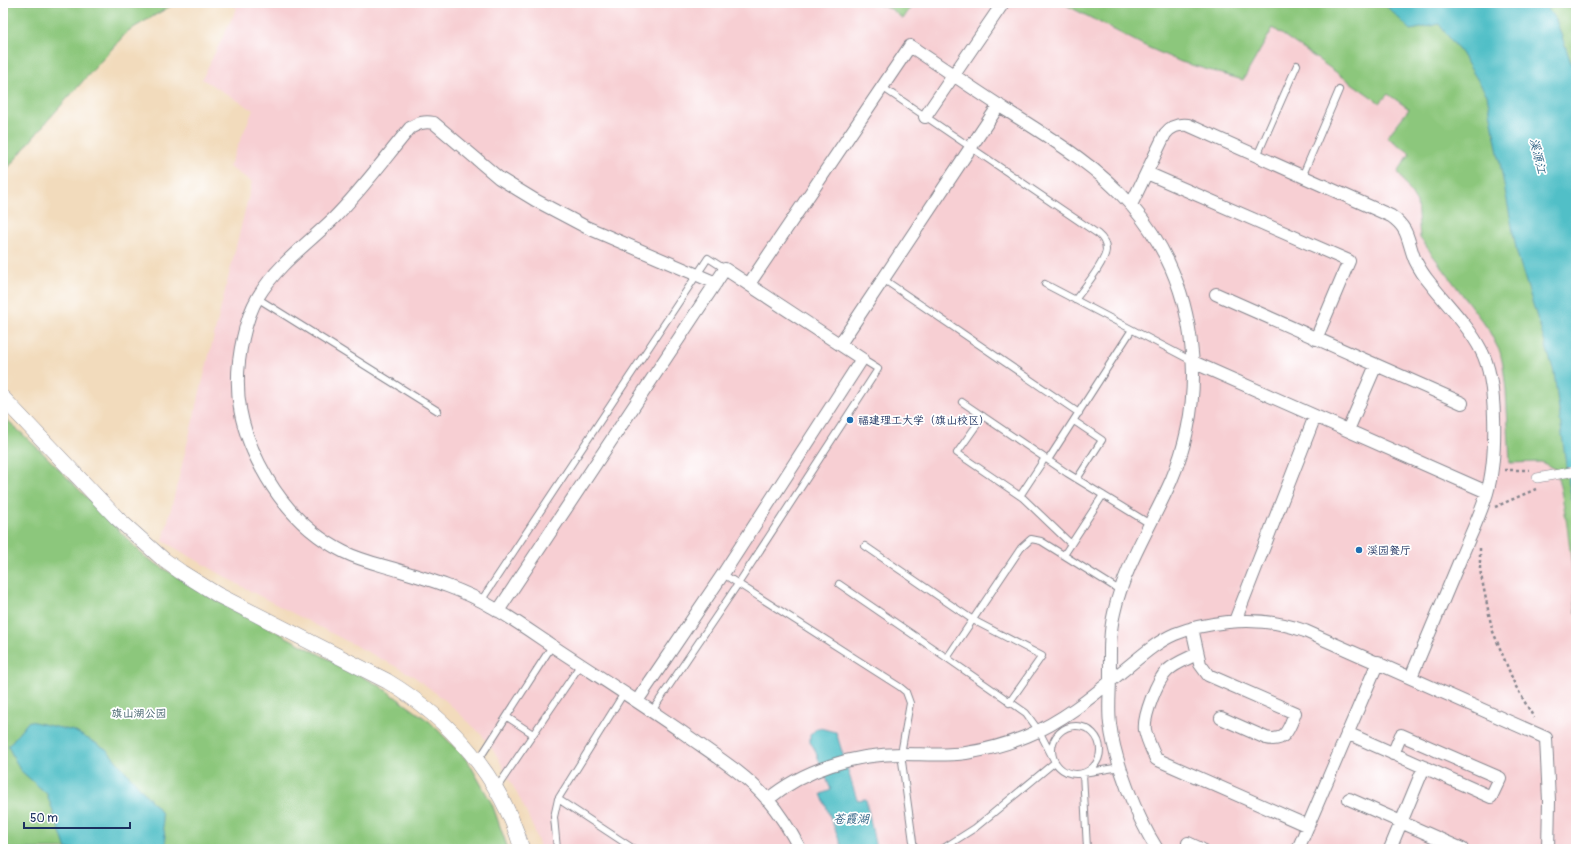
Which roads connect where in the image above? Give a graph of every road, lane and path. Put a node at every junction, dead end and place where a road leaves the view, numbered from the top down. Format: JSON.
{"nodes":[{"id":1,"x":1002,"y":3,"type":"edge"},
{"id":2,"x":1297,"y":65,"type":"dead end"},
{"id":3,"x":954,"y":75,"type":"junction"},
{"id":4,"x":882,"y":87,"type":"junction"},
{"id":5,"x":1339,"y":90,"type":"dead end"},
{"id":6,"x":999,"y":105,"type":"junction"},
{"id":7,"x":925,"y":117,"type":"junction"},
{"id":8,"x":971,"y":148,"type":"junction"},
{"id":9,"x":1257,"y":156,"type":"junction"},
{"id":10,"x":1147,"y":173,"type":"junction"},
{"id":11,"x":1302,"y":177,"type":"junction"},
{"id":12,"x":1131,"y":205,"type":"junction"},
{"id":13,"x":726,"y":269,"type":"junction"},
{"id":14,"x":697,"y":275,"type":"junction"},
{"id":15,"x":883,"y":279,"type":"junction"},
{"id":16,"x":716,"y":283,"type":"junction"},
{"id":17,"x":749,"y":284,"type":"junction"},
{"id":18,"x":1045,"y":284,"type":"dead end"},
{"id":19,"x":1216,"y":294,"type":"dead end"},
{"id":20,"x":257,"y":298,"type":"junction"},
{"id":21,"x":1075,"y":300,"type":"junction"},
{"id":22,"x":1131,"y":330,"type":"junction"},
{"id":23,"x":1316,"y":338,"type":"junction"},
{"id":24,"x":840,"y":344,"type":"junction"},
{"id":25,"x":862,"y":359,"type":"junction"},
{"id":26,"x":1194,"y":362,"type":"junction"},
{"id":27,"x":1376,"y":365,"type":"junction"},
{"id":28,"x":3,"y":398,"type":"edge"},
{"id":29,"x":962,"y":402,"type":"dead end"},
{"id":30,"x":1462,"y":404,"type":"dead end"},
{"id":31,"x":438,"y":411,"type":"dead end"},
{"id":32,"x":1079,"y":413,"type":"junction"},
{"id":33,"x":982,"y":416,"type":"junction"},
{"id":34,"x":1315,"y":416,"type":"junction"},
{"id":35,"x":1074,"y":421,"type":"junction"},
{"id":36,"x":1348,"y":430,"type":"junction"},
{"id":37,"x":1047,"y":459,"type":"junction"},
{"id":38,"x":1491,"y":469,"type":"junction"},
{"id":39,"x":1576,"y":471,"type":"edge"},
{"id":40,"x":1537,"y":478,"type":"junction"},
{"id":41,"x":1077,"y":479,"type":"junction"},
{"id":42,"x":1487,"y":492,"type":"junction"},
{"id":43,"x":1103,"y":495,"type":"junction"},
{"id":44,"x":1020,"y":496,"type":"junction"},
{"id":45,"x":1479,"y":514,"type":"junction"},
{"id":46,"x":1150,"y":524,"type":"junction"},
{"id":47,"x":1480,"y":542,"type":"dead end"},
{"id":48,"x":1071,"y":544,"type":"junction"},
{"id":49,"x":865,"y":546,"type":"dead end"},
{"id":50,"x":1064,"y":555,"type":"junction"},
{"id":51,"x":723,"y":574,"type":"junction"},
{"id":52,"x":738,"y":584,"type":"junction"},
{"id":53,"x":839,"y":584,"type":"dead end"},
{"id":54,"x":1121,"y":591,"type":"junction"},
{"id":55,"x":481,"y":601,"type":"junction"},
{"id":56,"x":498,"y":611,"type":"junction"},
{"id":57,"x":973,"y":620,"type":"junction"},
{"id":58,"x":1234,"y":621,"type":"junction"},
{"id":59,"x":1192,"y":628,"type":"junction"},
{"id":60,"x":552,"y":646,"type":"junction"},
{"id":61,"x":1197,"y":654,"type":"junction"},
{"id":62,"x":947,"y":658,"type":"junction"},
{"id":63,"x":1378,"y":662,"type":"junction"},
{"id":64,"x":580,"y":664,"type":"junction"},
{"id":65,"x":1411,"y":677,"type":"junction"},
{"id":66,"x":1110,"y":682,"type":"junction"},
{"id":67,"x":624,"y":693,"type":"junction"},
{"id":68,"x":637,"y":701,"type":"junction"},
{"id":69,"x":1009,"y":703,"type":"junction"},
{"id":70,"x":652,"y":711,"type":"junction"},
{"id":71,"x":507,"y":717,"type":"junction"},
{"id":72,"x":1220,"y":718,"type":"dead end"},
{"id":73,"x":1039,"y":731,"type":"junction"},
{"id":74,"x":1347,"y":733,"type":"junction"},
{"id":75,"x":533,"y":734,"type":"junction"},
{"id":76,"x":1546,"y":738,"type":"junction"},
{"id":77,"x":901,"y":754,"type":"junction"},
{"id":78,"x":1393,"y":754,"type":"junction"},
{"id":79,"x":478,"y":761,"type":"junction"},
{"id":80,"x":1055,"y":762,"type":"junction"},
{"id":81,"x":1121,"y":766,"type":"junction"},
{"id":82,"x":1424,"y":767,"type":"junction"},
{"id":83,"x":1083,"y":773,"type":"junction"},
{"id":84,"x":496,"y":789,"type":"junction"},
{"id":85,"x":558,"y":799,"type":"junction"},
{"id":86,"x":1348,"y":799,"type":"dead end"},
{"id":87,"x":768,"y":800,"type":"junction"},
{"id":88,"x":1401,"y":822,"type":"junction"},
{"id":89,"x":1308,"y":826,"type":"junction"},
{"id":90,"x":1188,"y":843,"type":"dead end"},
{"id":91,"x":522,"y":849,"type":"edge"},
{"id":92,"x":557,"y":849,"type":"edge"},
{"id":93,"x":634,"y":849,"type":"edge"},
{"id":94,"x":800,"y":849,"type":"edge"},
{"id":95,"x":914,"y":849,"type":"edge"},
{"id":96,"x":942,"y":849,"type":"edge"},
{"id":97,"x":1087,"y":849,"type":"edge"},
{"id":98,"x":1157,"y":849,"type":"edge"},
{"id":99,"x":1201,"y":849,"type":"edge"},
{"id":100,"x":1298,"y":849,"type":"edge"},
{"id":101,"x":1390,"y":849,"type":"edge"},
{"id":102,"x":1462,"y":849,"type":"edge"},
{"id":103,"x":1548,"y":849,"type":"edge"}],
"edges":[{"from":1,"to":3,"type":"street"},
{"from":2,"to":9,"type":"lane"},
{"from":3,"to":4,"type":"street"},
{"from":3,"to":6,"type":"street"},
{"from":3,"to":7,"type":"street"},
{"from":4,"to":7,"type":"lane"},
{"from":4,"to":17,"type":"street"},
{"from":5,"to":11,"type":"lane"},
{"from":6,"to":8,"type":"street"},
{"from":6,"to":12,"type":"street"},
{"from":7,"to":8,"type":"lane"},
{"from":8,"to":15,"type":"street"},
{"from":8,"to":21,"type":"lane"},
{"from":9,"to":10,"type":"street"},
{"from":9,"to":11,"type":"street"},
{"from":10,"to":12,"type":"street"},
{"from":10,"to":23,"type":"street"},
{"from":11,"to":38,"type":"street"},
{"from":12,"to":26,"type":"street"},
{"from":13,"to":14,"type":"lane"},
{"from":13,"to":16,"type":"street"},
{"from":13,"to":17,"type":"street"},
{"from":14,"to":16,"type":"street"},
{"from":14,"to":20,"type":"street"},
{"from":14,"to":55,"type":"lane"},
{"from":15,"to":24,"type":"street"},
{"from":15,"to":32,"type":"lane"},
{"from":16,"to":56,"type":"street"},
{"from":17,"to":24,"type":"street"},
{"from":18,"to":21,"type":"lane"},
{"from":19,"to":23,"type":"street"},
{"from":20,"to":31,"type":"lane"},
{"from":20,"to":55,"type":"street"},
{"from":21,"to":22,"type":"lane"},
{"from":22,"to":26,"type":"lane"},
{"from":22,"to":32,"type":"lane"},
{"from":23,"to":27,"type":"street"},
{"from":24,"to":25,"type":"street"},
{"from":25,"to":51,"type":"street"},
{"from":25,"to":52,"type":"lane"},
{"from":26,"to":34,"type":"street"},
{"from":26,"to":46,"type":"street"},
{"from":27,"to":30,"type":"street"},
{"from":27,"to":36,"type":"street"},
{"from":28,"to":79,"type":"street"},
{"from":29,"to":33,"type":"lane"},
{"from":32,"to":35,"type":"lane"},
{"from":33,"to":37,"type":"lane"},
{"from":33,"to":44,"type":"lane"},
{"from":34,"to":36,"type":"street"},
{"from":34,"to":58,"type":"street"},
{"from":35,"to":37,"type":"lane"},
{"from":35,"to":41,"type":"lane"},
{"from":36,"to":42,"type":"street"},
{"from":37,"to":41,"type":"lane"},
{"from":37,"to":44,"type":"lane"},
{"from":38,"to":40,"type":"path"},
{"from":38,"to":42,"type":"street"},
{"from":39,"to":40,"type":"street"},
{"from":40,"to":45,"type":"path"},
{"from":41,"to":43,"type":"lane"},
{"from":42,"to":45,"type":"street"},
{"from":43,"to":46,"type":"lane"},
{"from":43,"to":48,"type":"lane"},
{"from":44,"to":48,"type":"lane"},
{"from":45,"to":65,"type":"street"},
{"from":46,"to":54,"type":"street"},
{"from":47,"to":76,"type":"path"},
{"from":48,"to":50,"type":"lane"},
{"from":49,"to":57,"type":"lane"},
{"from":50,"to":54,"type":"lane"},
{"from":50,"to":57,"type":"lane"},
{"from":51,"to":52,"type":"lane"},
{"from":51,"to":68,"type":"street"},
{"from":52,"to":70,"type":"lane"},
{"from":52,"to":77,"type":"lane"},
{"from":53,"to":62,"type":"lane"},
{"from":54,"to":66,"type":"street"},
{"from":55,"to":56,"type":"street"},
{"from":56,"to":60,"type":"street"},
{"from":57,"to":62,"type":"lane"},
{"from":57,"to":69,"type":"lane"},
{"from":58,"to":59,"type":"street"},
{"from":58,"to":63,"type":"street"},
{"from":59,"to":61,"type":"street"},
{"from":59,"to":66,"type":"street"},
{"from":60,"to":64,"type":"street"},
{"from":60,"to":71,"type":"lane"},
{"from":61,"to":72,"type":"street"},
{"from":61,"to":89,"type":"street"},
{"from":62,"to":69,"type":"lane"},
{"from":63,"to":65,"type":"street"},
{"from":63,"to":74,"type":"street"},
{"from":64,"to":67,"type":"street"},
{"from":64,"to":75,"type":"lane"},
{"from":65,"to":76,"type":"street"},
{"from":66,"to":73,"type":"street"},
{"from":66,"to":81,"type":"street"},
{"from":67,"to":68,"type":"street"},
{"from":67,"to":85,"type":"lane"},
{"from":68,"to":70,"type":"street"},
{"from":69,"to":73,"type":"lane"},
{"from":70,"to":87,"type":"street"},
{"from":71,"to":75,"type":"lane"},
{"from":71,"to":79,"type":"lane"},
{"from":73,"to":77,"type":"street"},
{"from":73,"to":80,"type":"lane"},
{"from":74,"to":78,"type":"street"},
{"from":74,"to":89,"type":"street"},
{"from":75,"to":84,"type":"lane"},
{"from":76,"to":103,"type":"street"},
{"from":77,"to":87,"type":"street"},
{"from":77,"to":95,"type":"lane"},
{"from":78,"to":82,"type":"street"},
{"from":78,"to":82,"type":"street"},
{"from":79,"to":84,"type":"street"},
{"from":80,"to":83,"type":"lane"},
{"from":80,"to":83,"type":"lane"},
{"from":80,"to":96,"type":"lane"},
{"from":81,"to":83,"type":"lane"},
{"from":81,"to":98,"type":"street"},
{"from":82,"to":88,"type":"street"},
{"from":83,"to":97,"type":"lane"},
{"from":84,"to":91,"type":"street"},
{"from":85,"to":92,"type":"lane"},
{"from":85,"to":93,"type":"lane"},
{"from":86,"to":88,"type":"street"},
{"from":87,"to":94,"type":"street"},
{"from":88,"to":101,"type":"street"},
{"from":88,"to":102,"type":"street"},
{"from":89,"to":100,"type":"street"},
{"from":90,"to":99,"type":"street"}]}
